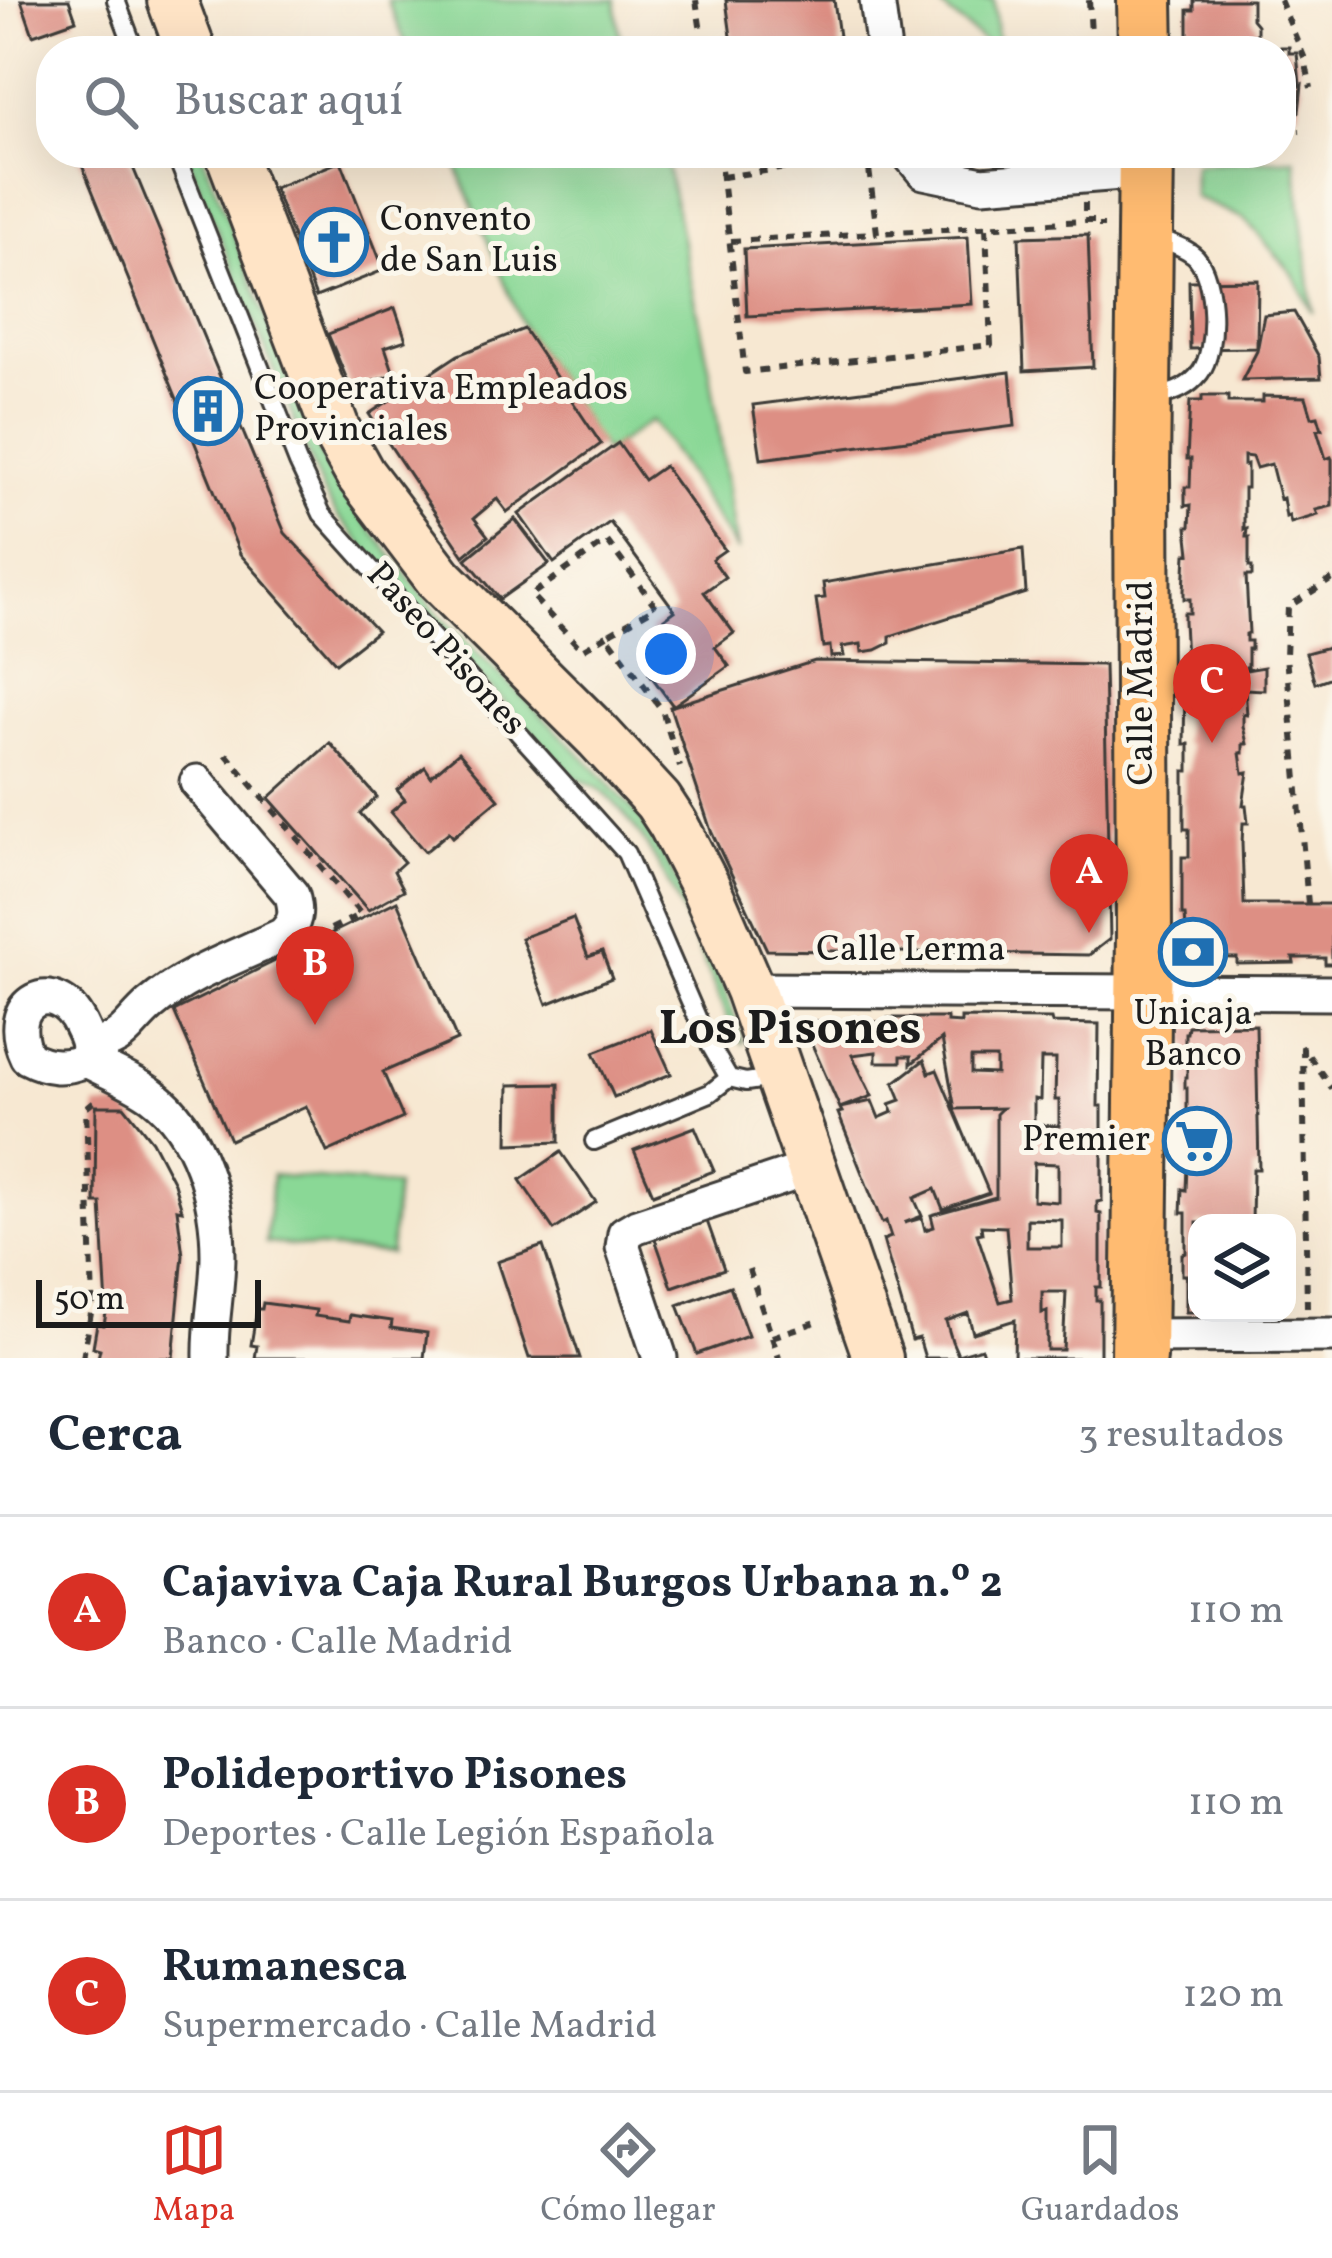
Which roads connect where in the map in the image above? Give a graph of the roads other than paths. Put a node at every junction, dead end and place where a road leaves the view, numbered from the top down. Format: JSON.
{"nodes":[{"id":1,"x":116,"y":0,"type":"edge"},
{"id":2,"x":172,"y":0,"type":"edge"},
{"id":3,"x":877,"y":0,"type":"edge"},
{"id":4,"x":129,"y":36,"type":"edge"},
{"id":5,"x":185,"y":36,"type":"edge"},
{"id":6,"x":882,"y":36,"type":"edge"},
{"id":7,"x":181,"y":168,"type":"edge"},
{"id":8,"x":236,"y":168,"type":"edge"},
{"id":9,"x":921,"y":168,"type":"edge"},
{"id":10,"x":1101,"y":168,"type":"edge"},
{"id":11,"x":1146,"y":168,"type":"edge"},
{"id":12,"x":197,"y":782,"type":"dead end"},
{"id":13,"x":750,"y":990,"type":"junction"},
{"id":14,"x":1144,"y":992,"type":"junction"},
{"id":15,"x":1332,"y":993,"type":"edge"},
{"id":16,"x":780,"y":1076,"type":"junction"},
{"id":17,"x":729,"y":1078,"type":"junction"},
{"id":18,"x":593,"y":1141,"type":"dead end"},
{"id":19,"x":811,"y":1168,"type":"junction"},
{"id":20,"x":1319,"y":1327,"type":"edge"},
{"id":21,"x":1139,"y":1347,"type":"edge"},
{"id":22,"x":211,"y":1358,"type":"edge"},
{"id":23,"x":660,"y":1358,"type":"edge"},
{"id":24,"x":878,"y":1358,"type":"edge"}],
"edges":[{"from":1,"to":4,"type":"lane"},
{"from":2,"to":5,"type":"main road"},
{"from":3,"to":6,"type":"street"},
{"from":7,"to":17,"type":"lane","name":"Paseo Pisones"},
{"from":8,"to":13,"type":"main road","name":"Paseo Pisones"},
{"from":9,"to":10,"type":"street"},
{"from":11,"to":14,"type":"main road","name":"Calle Madrid"},
{"from":12,"to":22,"type":"street"},
{"from":13,"to":14,"type":"street","name":"Calle Lerma"},
{"from":13,"to":16,"type":"main road","name":"Paseo Pisones"},
{"from":14,"to":15,"type":"street","name":"Calle Lerma"},
{"from":14,"to":21,"type":"main road","name":"Calle Madrid"},
{"from":16,"to":17,"type":"lane"},
{"from":16,"to":19,"type":"main road","name":"Paseo Pisones"},
{"from":17,"to":18,"type":"lane"},
{"from":19,"to":23,"type":"street"},
{"from":19,"to":24,"type":"main road","name":"Paseo Pisones"},
{"from":20,"to":21,"type":"street"}]}
